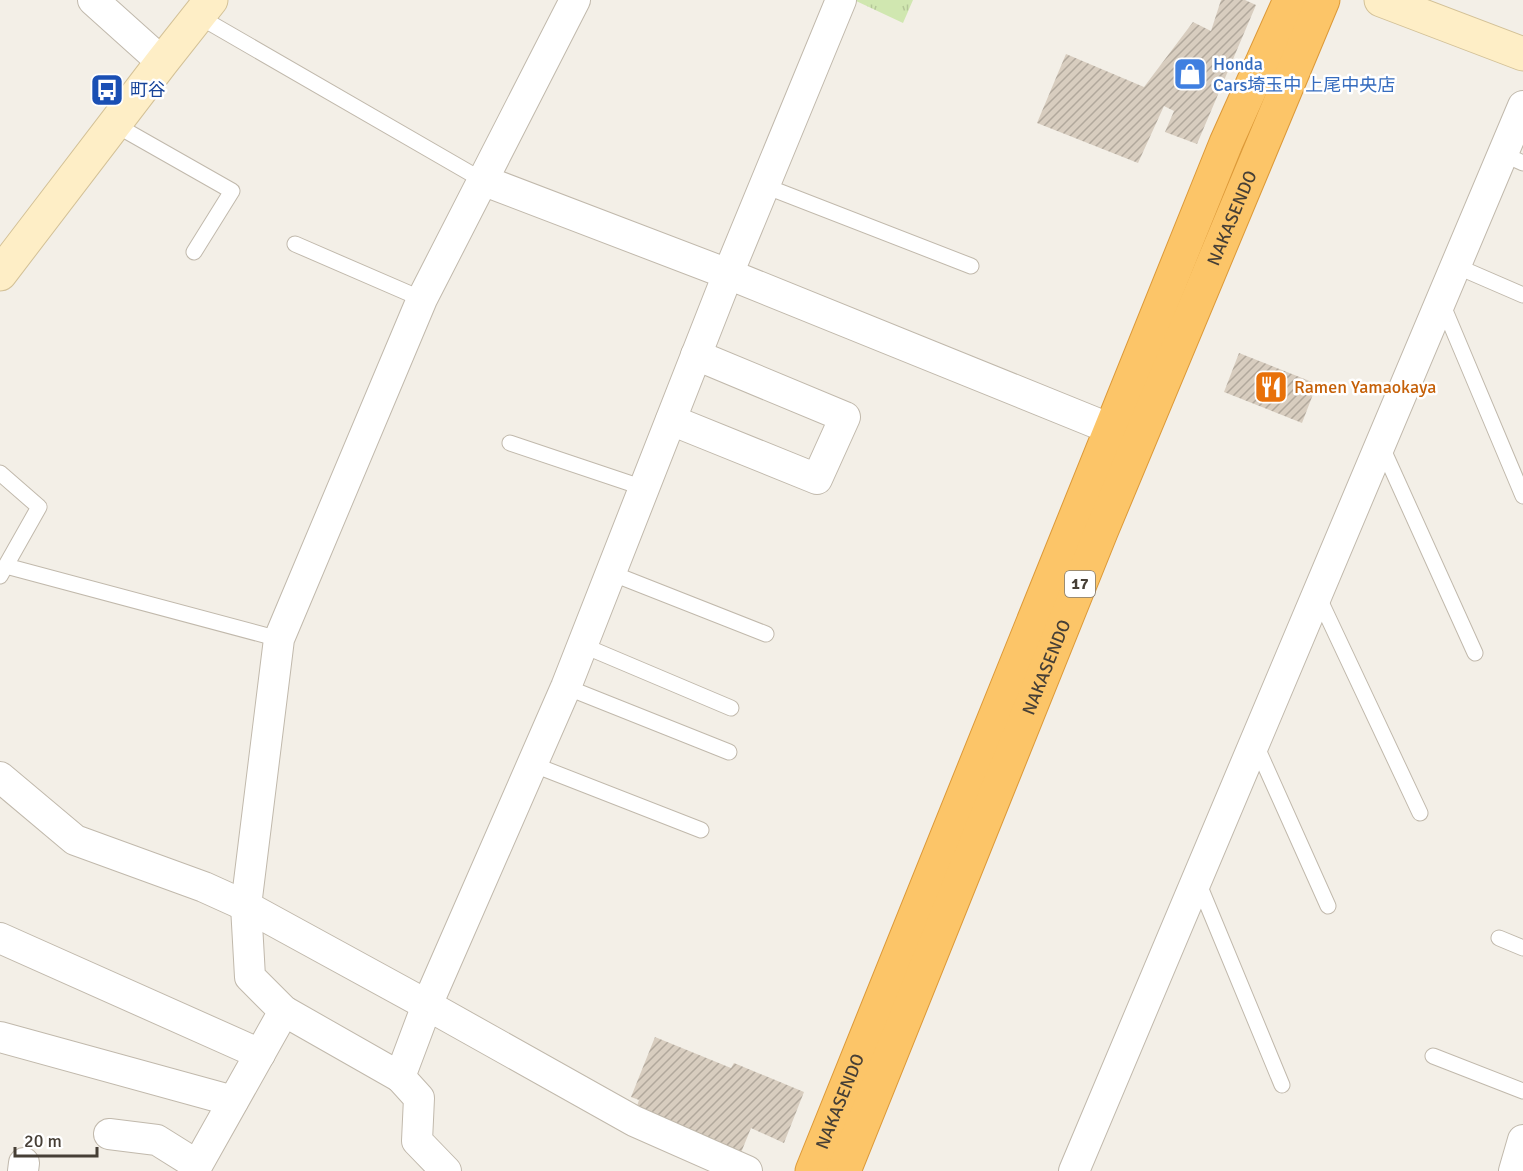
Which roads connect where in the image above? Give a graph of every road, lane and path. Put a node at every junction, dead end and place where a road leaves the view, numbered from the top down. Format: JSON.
{"nodes":[{"id":1,"x":93,"y":0,"type":"edge"},
{"id":2,"x":575,"y":0,"type":"edge"},
{"id":3,"x":841,"y":0,"type":"edge"},
{"id":4,"x":1290,"y":0,"type":"edge"},
{"id":5,"x":1323,"y":0,"type":"edge"},
{"id":6,"x":1381,"y":0,"type":"edge"},
{"id":7,"x":204,"y":8,"type":"edge"},
{"id":8,"x":1523,"y":54,"type":"edge"},
{"id":9,"x":162,"y":62,"type":"junction"},
{"id":10,"x":1523,"y":106,"type":"edge"},
{"id":11,"x":114,"y":124,"type":"junction"},
{"id":12,"x":1513,"y":159,"type":"edge"},
{"id":13,"x":482,"y":180,"type":"junction"},
{"id":14,"x":765,"y":186,"type":"junction"},
{"id":15,"x":295,"y":244,"type":"dead end"},
{"id":16,"x":194,"y":252,"type":"dead end"},
{"id":17,"x":971,"y":266,"type":"dead end"},
{"id":18,"x":1456,"y":266,"type":"junction"},
{"id":19,"x":0,"y":274,"type":"edge"},
{"id":20,"x":728,"y":274,"type":"junction"},
{"id":21,"x":1523,"y":296,"type":"edge"},
{"id":22,"x":422,"y":298,"type":"junction"},
{"id":23,"x":1441,"y":301,"type":"junction"},
{"id":24,"x":696,"y":355,"type":"junction"},
{"id":25,"x":671,"y":420,"type":"junction"},
{"id":26,"x":1111,"y":429,"type":"junction"},
{"id":27,"x":510,"y":443,"type":"dead end"},
{"id":28,"x":1381,"y":444,"type":"junction"},
{"id":29,"x":0,"y":473,"type":"edge"},
{"id":30,"x":644,"y":488,"type":"junction"},
{"id":31,"x":1523,"y":496,"type":"edge"},
{"id":32,"x":3,"y":571,"type":"edge"},
{"id":33,"x":610,"y":573,"type":"junction"},
{"id":34,"x":1317,"y":594,"type":"junction"},
{"id":35,"x":766,"y":634,"type":"dead end"},
{"id":36,"x":279,"y":639,"type":"junction"},
{"id":37,"x":582,"y":645,"type":"junction"},
{"id":38,"x":1475,"y":653,"type":"dead end"},
{"id":39,"x":566,"y":687,"type":"junction"},
{"id":40,"x":731,"y":708,"type":"dead end"},
{"id":41,"x":1255,"y":743,"type":"junction"},
{"id":42,"x":729,"y":752,"type":"dead end"},
{"id":43,"x":532,"y":764,"type":"junction"},
{"id":44,"x":0,"y":777,"type":"edge"},
{"id":45,"x":1420,"y":813,"type":"dead end"},
{"id":46,"x":701,"y":830,"type":"dead end"},
{"id":47,"x":1197,"y":880,"type":"junction"},
{"id":48,"x":246,"y":906,"type":"junction"},
{"id":49,"x":1328,"y":906,"type":"dead end"},
{"id":50,"x":0,"y":938,"type":"edge"},
{"id":51,"x":1499,"y":938,"type":"dead end"},
{"id":52,"x":1523,"y":948,"type":"edge"},
{"id":53,"x":427,"y":1005,"type":"junction"},
{"id":54,"x":284,"y":1011,"type":"junction"},
{"id":55,"x":0,"y":1036,"type":"edge"},
{"id":56,"x":260,"y":1054,"type":"junction"},
{"id":57,"x":1433,"y":1056,"type":"dead end"},
{"id":58,"x":400,"y":1077,"type":"junction"},
{"id":59,"x":1282,"y":1085,"type":"dead end"},
{"id":60,"x":1523,"y":1091,"type":"edge"},
{"id":61,"x":233,"y":1101,"type":"junction"},
{"id":62,"x":109,"y":1134,"type":"dead end"},
{"id":63,"x":1523,"y":1140,"type":"edge"},
{"id":64,"x":195,"y":1168,"type":"edge"},
{"id":65,"x":446,"y":1171,"type":"edge"},
{"id":66,"x":747,"y":1171,"type":"edge"},
{"id":67,"x":812,"y":1171,"type":"edge"},
{"id":68,"x":844,"y":1171,"type":"edge"},
{"id":69,"x":1074,"y":1171,"type":"edge"},
{"id":70,"x":1514,"y":1171,"type":"edge"}],
"edges":[{"from":1,"to":9,"type":"street"},
{"from":2,"to":13,"type":"street"},
{"from":3,"to":14,"type":"street"},
{"from":4,"to":26,"type":"highway","name":"NAKASENDO","number":"17"},
{"from":5,"to":68,"type":"highway","name":"NAKASENDO","number":"17"},
{"from":6,"to":8,"type":"main road"},
{"from":7,"to":9,"type":"main road"},
{"from":7,"to":13,"type":"lane"},
{"from":9,"to":11,"type":"main road"},
{"from":10,"to":12,"type":"street"},
{"from":11,"to":16,"type":"lane"},
{"from":11,"to":19,"type":"main road"},
{"from":12,"to":18,"type":"street"},
{"from":13,"to":20,"type":"street"},
{"from":13,"to":22,"type":"street"},
{"from":14,"to":17,"type":"lane"},
{"from":14,"to":20,"type":"street"},
{"from":15,"to":22,"type":"lane"},
{"from":18,"to":21,"type":"lane"},
{"from":18,"to":23,"type":"street"},
{"from":20,"to":24,"type":"street"},
{"from":20,"to":26,"type":"street"},
{"from":22,"to":36,"type":"street"},
{"from":23,"to":28,"type":"street"},
{"from":23,"to":31,"type":"lane"},
{"from":24,"to":25,"type":"street"},
{"from":24,"to":25,"type":"street"},
{"from":25,"to":30,"type":"street"},
{"from":26,"to":67,"type":"highway","name":"NAKASENDO","number":"17"},
{"from":27,"to":30,"type":"lane"},
{"from":28,"to":34,"type":"street"},
{"from":28,"to":38,"type":"lane"},
{"from":29,"to":32,"type":"lane"},
{"from":30,"to":33,"type":"street"},
{"from":32,"to":36,"type":"lane"},
{"from":33,"to":35,"type":"lane"},
{"from":33,"to":37,"type":"street"},
{"from":34,"to":41,"type":"street"},
{"from":34,"to":45,"type":"lane"},
{"from":36,"to":48,"type":"street"},
{"from":37,"to":39,"type":"street"},
{"from":37,"to":40,"type":"lane"},
{"from":39,"to":42,"type":"lane"},
{"from":39,"to":43,"type":"street"},
{"from":41,"to":47,"type":"street"},
{"from":41,"to":49,"type":"lane"},
{"from":43,"to":46,"type":"lane"},
{"from":43,"to":53,"type":"street"},
{"from":44,"to":48,"type":"street"},
{"from":47,"to":59,"type":"lane"},
{"from":47,"to":69,"type":"street"},
{"from":48,"to":53,"type":"street"},
{"from":48,"to":54,"type":"street"},
{"from":50,"to":56,"type":"street"},
{"from":51,"to":52,"type":"lane"},
{"from":53,"to":58,"type":"street"},
{"from":53,"to":66,"type":"street"},
{"from":54,"to":56,"type":"street"},
{"from":54,"to":58,"type":"street"},
{"from":55,"to":61,"type":"street"},
{"from":56,"to":61,"type":"street"},
{"from":57,"to":60,"type":"lane"},
{"from":58,"to":65,"type":"street"},
{"from":61,"to":64,"type":"street"},
{"from":62,"to":64,"type":"street"},
{"from":63,"to":70,"type":"street"}]}
